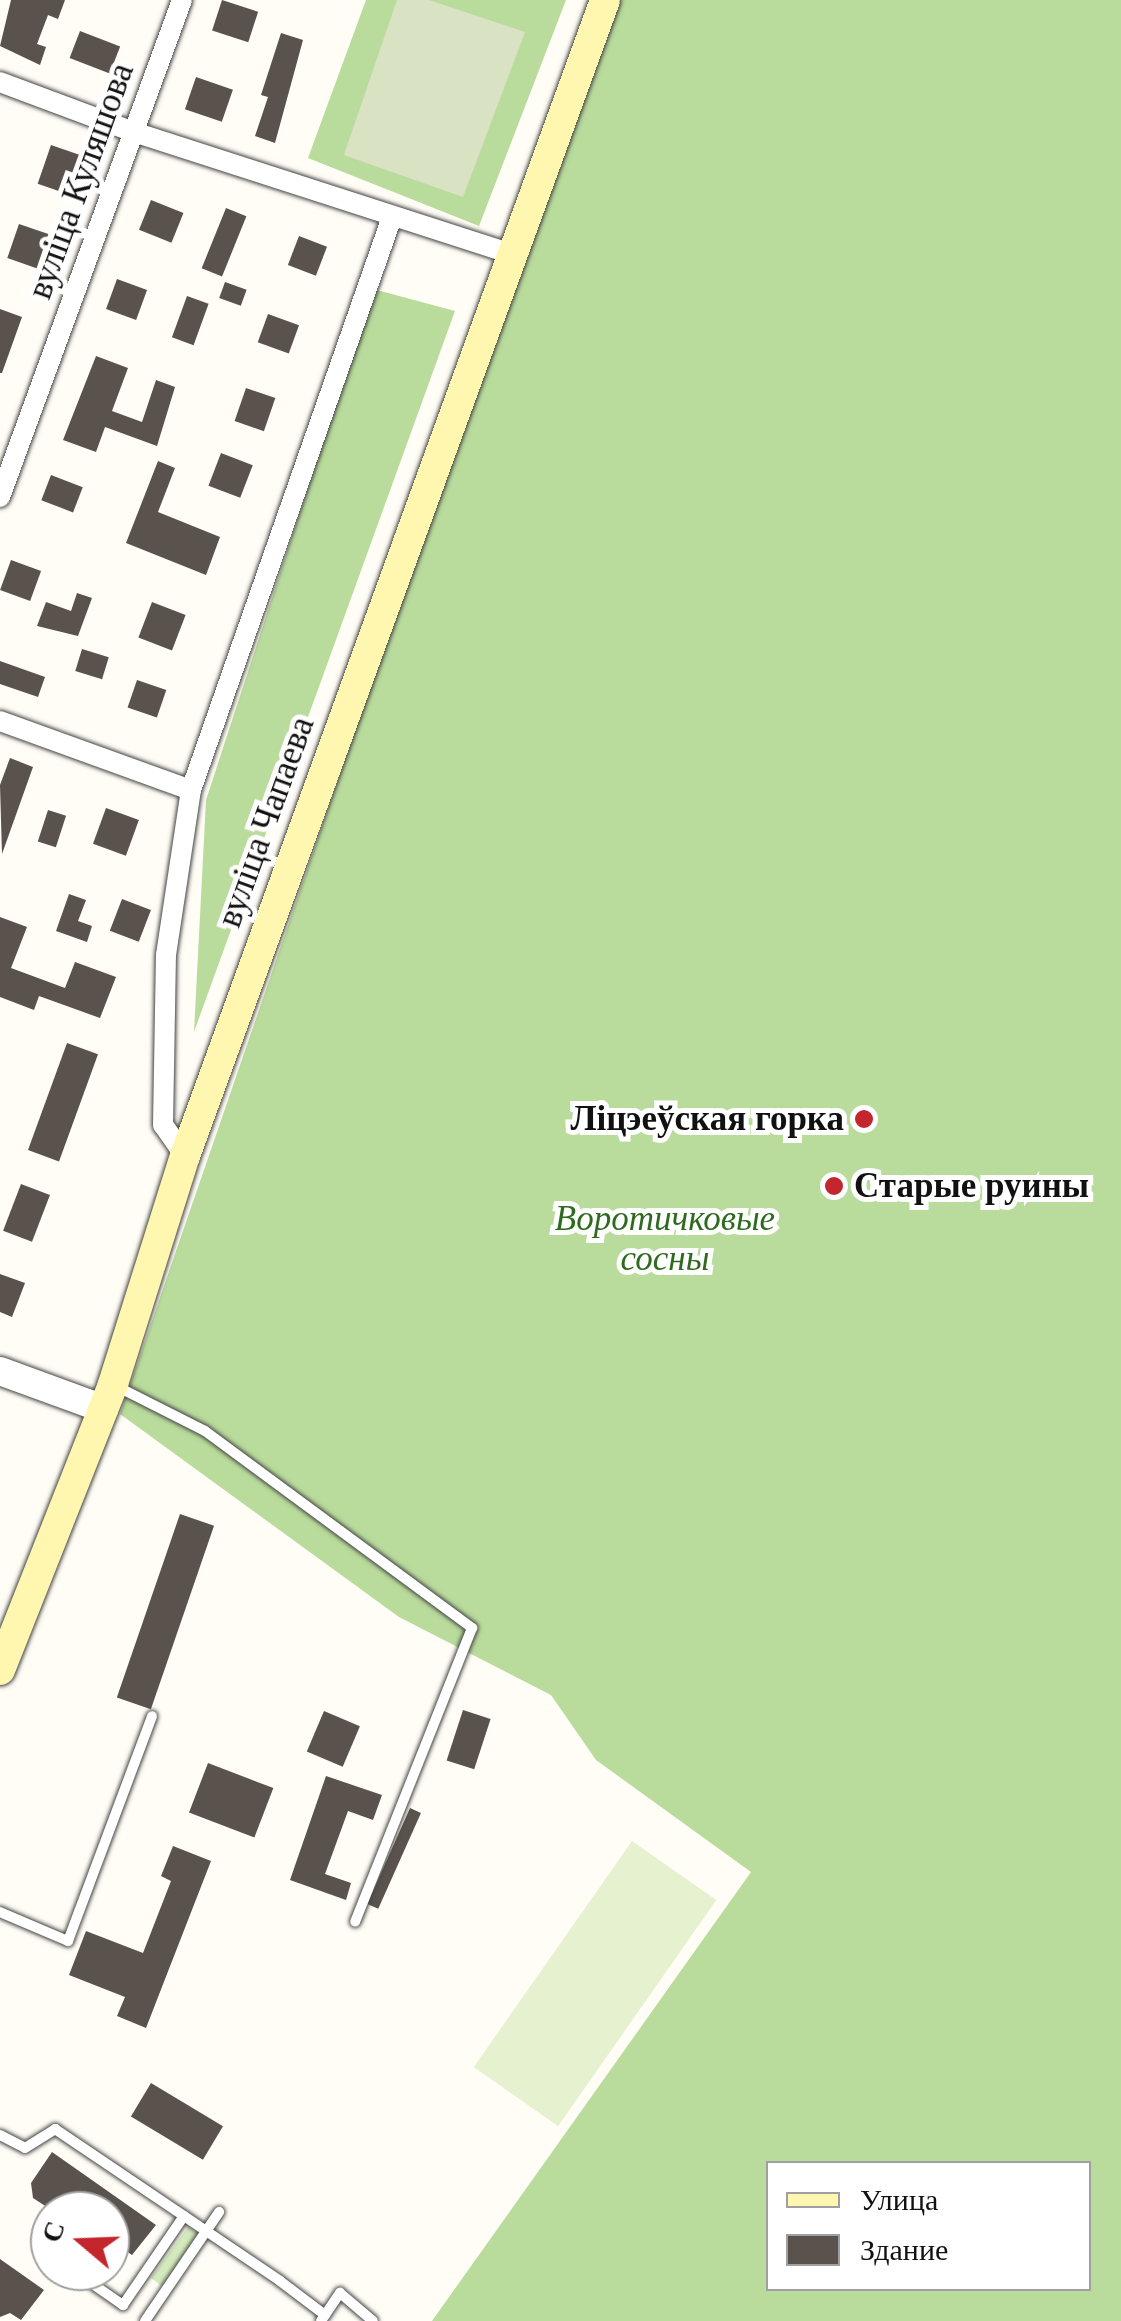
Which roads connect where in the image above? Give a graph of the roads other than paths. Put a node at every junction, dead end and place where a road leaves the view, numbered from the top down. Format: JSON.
{"nodes":[{"id":1,"x":182,"y":0,"type":"edge"},
{"id":2,"x":605,"y":0,"type":"edge"},
{"id":3,"x":0,"y":82,"type":"edge"},
{"id":4,"x":134,"y":132,"type":"junction"},
{"id":5,"x":392,"y":217,"type":"junction"},
{"id":6,"x":511,"y":254,"type":"junction"},
{"id":7,"x":0,"y":497,"type":"edge"},
{"id":8,"x":0,"y":721,"type":"edge"},
{"id":9,"x":190,"y":790,"type":"junction"},
{"id":10,"x":184,"y":1156,"type":"junction"},
{"id":11,"x":0,"y":1371,"type":"edge"},
{"id":12,"x":108,"y":1396,"type":"junction"},
{"id":13,"x":0,"y":1670,"type":"edge"},
{"id":14,"x":152,"y":1716,"type":"dead end"},
{"id":15,"x":0,"y":1912,"type":"edge"},
{"id":16,"x":355,"y":1922,"type":"dead end"},
{"id":17,"x":0,"y":2134,"type":"edge"},
{"id":18,"x":219,"y":2212,"type":"dead end"},
{"id":19,"x":184,"y":2216,"type":"junction"},
{"id":20,"x":206,"y":2231,"type":"junction"},
{"id":21,"x":102,"y":2291,"type":"edge"},
{"id":22,"x":323,"y":2318,"type":"edge"},
{"id":23,"x":145,"y":2321,"type":"edge"},
{"id":24,"x":373,"y":2321,"type":"edge"}],
"edges":[{"from":1,"to":4,"type":"street","name":"вуліца Куляшова"},
{"from":2,"to":6,"type":"main road","name":"вуліца Чапаева"},
{"from":3,"to":4,"type":"street"},
{"from":4,"to":5,"type":"street"},
{"from":4,"to":7,"type":"street","name":"вуліца Куляшова"},
{"from":5,"to":6,"type":"street"},
{"from":5,"to":9,"type":"street"},
{"from":6,"to":10,"type":"main road","name":"вуліца Чапаева"},
{"from":8,"to":9,"type":"street"},
{"from":9,"to":10,"type":"street"},
{"from":10,"to":12,"type":"main road","name":"вуліца Чапаева"},
{"from":11,"to":12,"type":"street"},
{"from":12,"to":13,"type":"main road","name":"вуліца Чапаева"},
{"from":12,"to":16,"type":"lane"},
{"from":14,"to":15,"type":"lane"},
{"from":17,"to":19,"type":"lane"},
{"from":18,"to":20,"type":"lane"},
{"from":19,"to":20,"type":"lane"},
{"from":19,"to":21,"type":"lane"},
{"from":20,"to":22,"type":"lane"},
{"from":20,"to":23,"type":"lane"},
{"from":22,"to":24,"type":"lane"}]}
